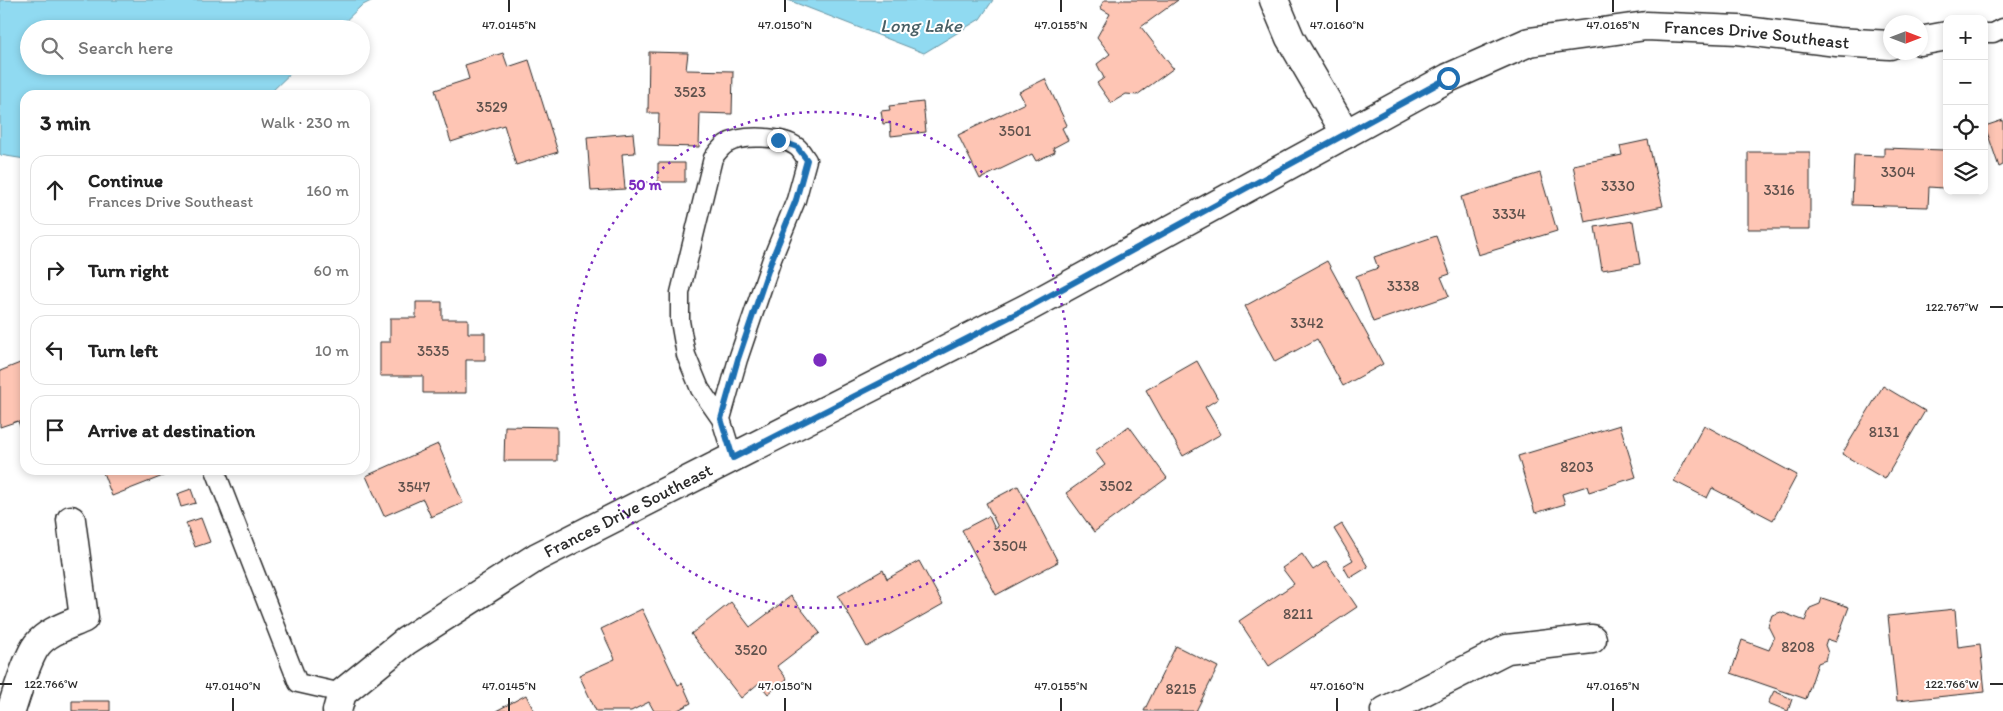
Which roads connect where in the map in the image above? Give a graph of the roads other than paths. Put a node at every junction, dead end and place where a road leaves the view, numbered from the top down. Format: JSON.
{"nodes":[{"id":1,"x":1274,"y":0,"type":"edge"},
{"id":2,"x":2003,"y":28,"type":"edge"},
{"id":3,"x":1988,"y":33,"type":"edge"},
{"id":4,"x":1943,"y":37,"type":"edge"},
{"id":5,"x":1928,"y":40,"type":"edge"},
{"id":6,"x":1883,"y":45,"type":"edge"},
{"id":7,"x":1346,"y":134,"type":"junction"},
{"id":8,"x":721,"y":419,"type":"junction"},
{"id":9,"x":733,"y":458,"type":"junction"},
{"id":10,"x":217,"y":475,"type":"edge"},
{"id":11,"x":71,"y":520,"type":"dead end"},
{"id":12,"x":1592,"y":639,"type":"dead end"},
{"id":13,"x":339,"y":702,"type":"edge"},
{"id":14,"x":12,"y":711,"type":"edge"},
{"id":15,"x":1385,"y":711,"type":"edge"}],
"edges":[{"from":1,"to":7,"type":"street"},
{"from":2,"to":3,"type":"lane"},
{"from":4,"to":5,"type":"street"},
{"from":6,"to":7,"type":"street","name":"Frances Drive Southeast"},
{"from":7,"to":9,"type":"street","name":"Frances Drive Southeast"},
{"from":8,"to":8,"type":"lane"},
{"from":8,"to":9,"type":"lane"},
{"from":9,"to":13,"type":"street","name":"Frances Drive Southeast"},
{"from":10,"to":13,"type":"lane"},
{"from":11,"to":14,"type":"street"},
{"from":12,"to":15,"type":"street"}]}
